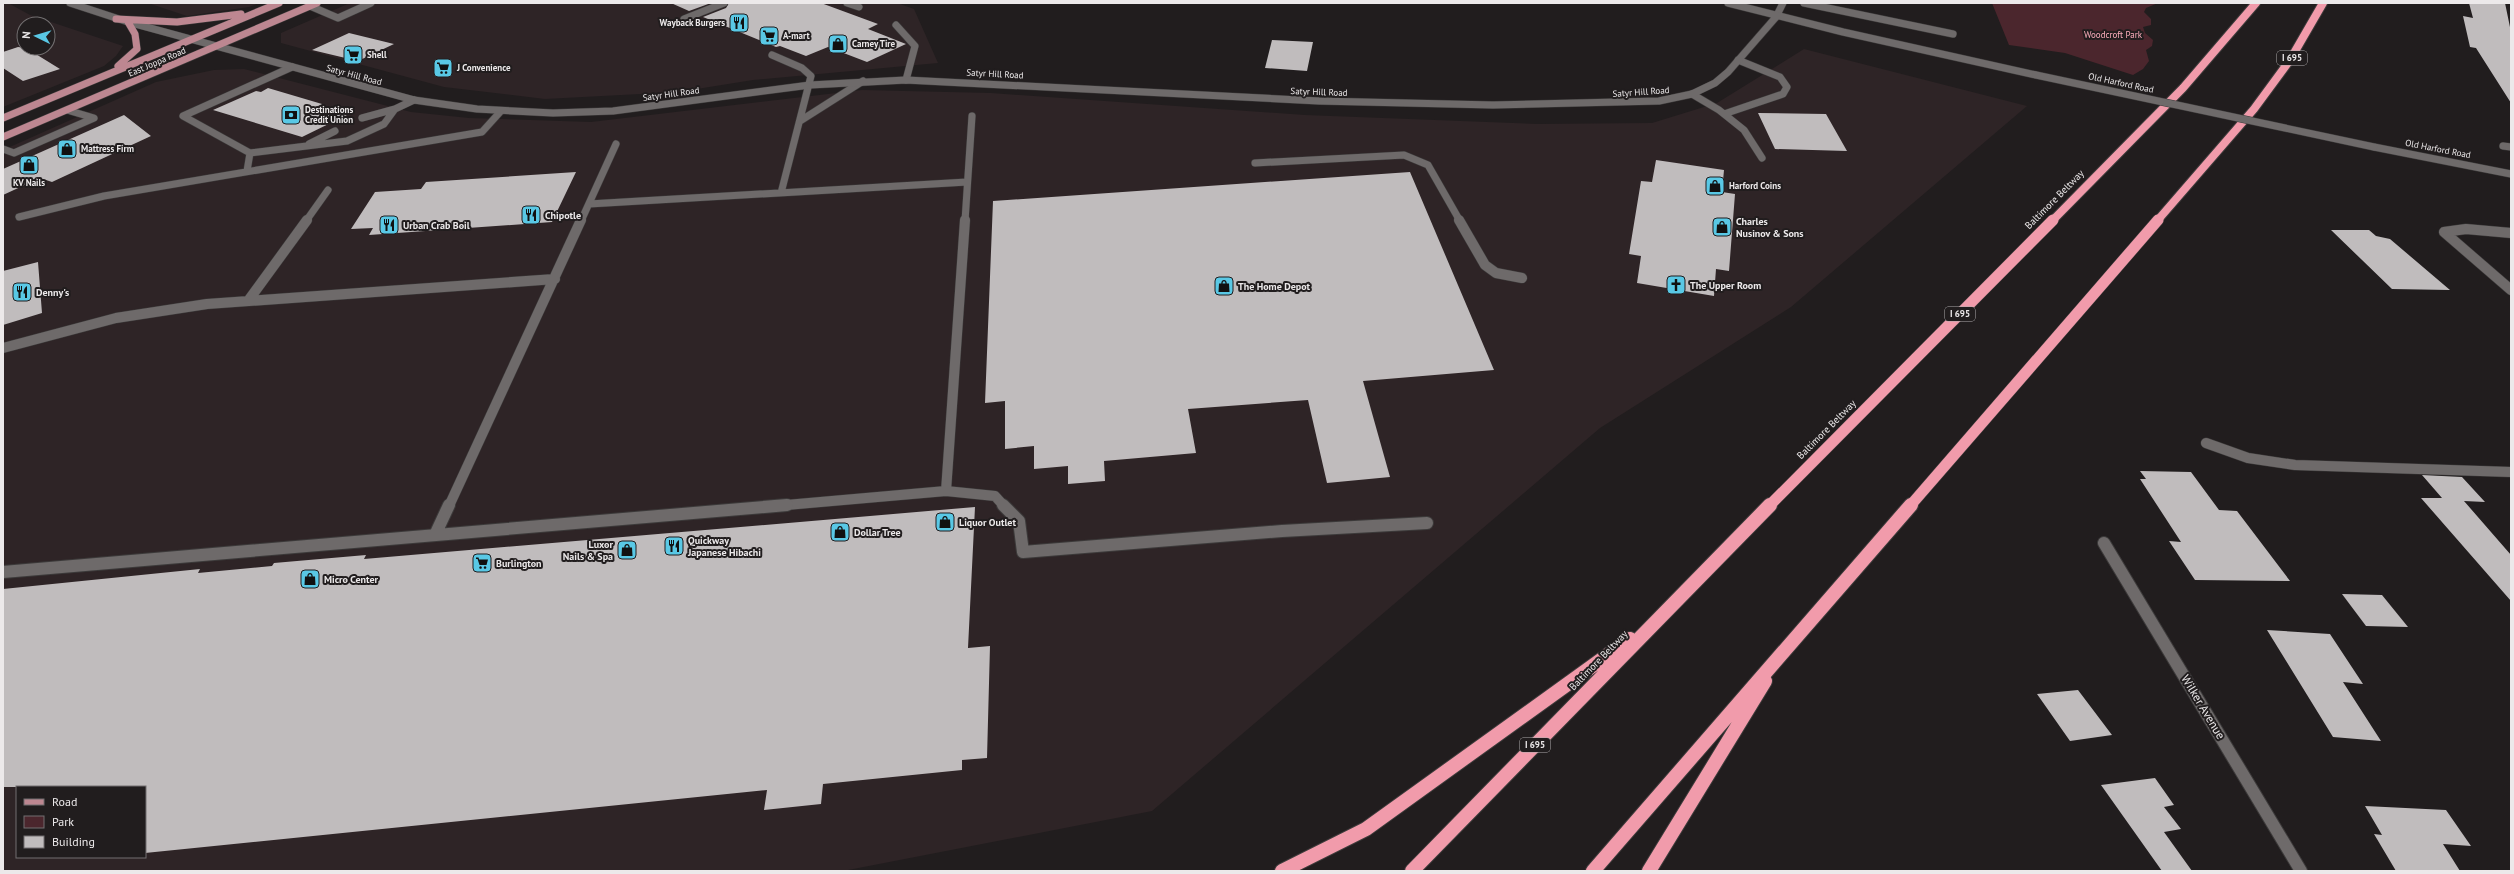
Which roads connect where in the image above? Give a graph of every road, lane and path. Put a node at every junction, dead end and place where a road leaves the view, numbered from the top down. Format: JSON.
{"nodes":[{"id":1,"x":72,"y":3,"type":"edge"},
{"id":2,"x":279,"y":3,"type":"edge"},
{"id":3,"x":317,"y":3,"type":"edge"},
{"id":4,"x":371,"y":3,"type":"edge"},
{"id":5,"x":724,"y":3,"type":"edge"},
{"id":6,"x":848,"y":3,"type":"edge"},
{"id":7,"x":1728,"y":3,"type":"edge"},
{"id":8,"x":1782,"y":3,"type":"edge"},
{"id":9,"x":1804,"y":3,"type":"edge"},
{"id":10,"x":2256,"y":3,"type":"edge"},
{"id":11,"x":2323,"y":3,"type":"edge"},
{"id":12,"x":310,"y":6,"type":"junction"},
{"id":13,"x":859,"y":7,"type":"dead end"},
{"id":14,"x":264,"y":9,"type":"junction"},
{"id":15,"x":1776,"y":16,"type":"junction"},
{"id":16,"x":116,"y":19,"type":"junction"},
{"id":17,"x":684,"y":19,"type":"dead end"},
{"id":18,"x":128,"y":22,"type":"junction"},
{"id":19,"x":896,"y":25,"type":"dead end"},
{"id":20,"x":1953,"y":34,"type":"dead end"},
{"id":21,"x":191,"y":40,"type":"junction"},
{"id":22,"x":216,"y":46,"type":"junction"},
{"id":23,"x":772,"y":55,"type":"dead end"},
{"id":24,"x":1738,"y":60,"type":"junction"},
{"id":25,"x":292,"y":67,"type":"junction"},
{"id":26,"x":108,"y":74,"type":"junction"},
{"id":27,"x":906,"y":80,"type":"junction"},
{"id":28,"x":863,"y":81,"type":"junction"},
{"id":29,"x":810,"y":85,"type":"junction"},
{"id":30,"x":1692,"y":94,"type":"junction"},
{"id":31,"x":414,"y":100,"type":"junction"},
{"id":32,"x":67,"y":110,"type":"junction"},
{"id":33,"x":395,"y":110,"type":"junction"},
{"id":34,"x":501,"y":111,"type":"junction"},
{"id":35,"x":1724,"y":114,"type":"junction"},
{"id":36,"x":972,"y":116,"type":"dead end"},
{"id":37,"x":3,"y":118,"type":"edge"},
{"id":38,"x":362,"y":118,"type":"dead end"},
{"id":39,"x":800,"y":121,"type":"junction"},
{"id":40,"x":335,"y":131,"type":"dead end"},
{"id":41,"x":3,"y":137,"type":"edge"},
{"id":42,"x":616,"y":144,"type":"dead end"},
{"id":43,"x":2503,"y":146,"type":"dead end"},
{"id":44,"x":304,"y":147,"type":"junction"},
{"id":45,"x":2511,"y":147,"type":"edge"},
{"id":46,"x":3,"y":149,"type":"edge"},
{"id":47,"x":250,"y":153,"type":"junction"},
{"id":48,"x":1762,"y":158,"type":"dead end"},
{"id":49,"x":1255,"y":163,"type":"dead end"},
{"id":50,"x":247,"y":171,"type":"junction"},
{"id":51,"x":2511,"y":174,"type":"edge"},
{"id":52,"x":967,"y":182,"type":"junction"},
{"id":53,"x":328,"y":190,"type":"dead end"},
{"id":54,"x":781,"y":193,"type":"junction"},
{"id":55,"x":589,"y":204,"type":"junction"},
{"id":56,"x":19,"y":217,"type":"dead end"},
{"id":57,"x":2511,"y":233,"type":"edge"},
{"id":58,"x":1522,"y":278,"type":"dead end"},
{"id":59,"x":555,"y":279,"type":"junction"},
{"id":60,"x":2511,"y":290,"type":"edge"},
{"id":61,"x":248,"y":302,"type":"junction"},
{"id":62,"x":3,"y":348,"type":"edge"},
{"id":63,"x":2206,"y":443,"type":"dead end"},
{"id":64,"x":2511,"y":472,"type":"edge"},
{"id":65,"x":946,"y":491,"type":"junction"},
{"id":66,"x":1427,"y":523,"type":"dead end"},
{"id":67,"x":435,"y":535,"type":"junction"},
{"id":68,"x":2104,"y":543,"type":"dead end"},
{"id":69,"x":3,"y":572,"type":"edge"},
{"id":70,"x":1658,"y":618,"type":"junction"},
{"id":71,"x":1784,"y":651,"type":"junction"},
{"id":72,"x":1282,"y":871,"type":"edge"},
{"id":73,"x":1412,"y":871,"type":"edge"},
{"id":74,"x":1592,"y":871,"type":"edge"},
{"id":75,"x":1649,"y":871,"type":"edge"},
{"id":76,"x":2301,"y":871,"type":"edge"}],
"edges":[{"from":1,"to":16,"type":"street","name":"Satyr Hill Road"},
{"from":2,"to":14,"type":"main road","name":"East Joppa Road"},
{"from":3,"to":12,"type":"main road","name":"East Joppa Road"},
{"from":4,"to":12,"type":"street"},
{"from":5,"to":17,"type":"street"},
{"from":6,"to":13,"type":"street"},
{"from":7,"to":15,"type":"street","name":"Old Harford Road"},
{"from":8,"to":15,"type":"street","name":"Satyr Hill Road"},
{"from":9,"to":20,"type":"street"},
{"from":10,"to":70,"type":"highway","name":"Baltimore Beltway","number":"I 695"},
{"from":11,"to":71,"type":"highway","number":"I 695"},
{"from":12,"to":22,"type":"main road","name":"East Joppa Road"},
{"from":14,"to":16,"type":"main road"},
{"from":14,"to":21,"type":"main road","name":"East Joppa Road"},
{"from":15,"to":24,"type":"street","name":"Satyr Hill Road"},
{"from":15,"to":51,"type":"street","name":"Old Harford Road","bridge":true},
{"from":16,"to":18,"type":"street","name":"Satyr Hill Road"},
{"from":18,"to":21,"type":"street","name":"Satyr Hill Road"},
{"from":18,"to":26,"type":"main road"},
{"from":19,"to":27,"type":"street"},
{"from":21,"to":22,"type":"street","name":"Satyr Hill Road"},
{"from":21,"to":26,"type":"main road","name":"East Joppa Road"},
{"from":22,"to":25,"type":"street","name":"Satyr Hill Road"},
{"from":22,"to":32,"type":"main road","name":"East Joppa Road"},
{"from":23,"to":29,"type":"street"},
{"from":24,"to":30,"type":"street","name":"Satyr Hill Road"},
{"from":24,"to":35,"type":"street"},
{"from":25,"to":31,"type":"street","name":"Satyr Hill Road"},
{"from":25,"to":47,"type":"street"},
{"from":26,"to":37,"type":"main road","name":"East Joppa Road"},
{"from":27,"to":28,"type":"street","name":"Satyr Hill Road"},
{"from":27,"to":30,"type":"street","name":"Satyr Hill Road"},
{"from":28,"to":29,"type":"street","name":"Satyr Hill Road"},
{"from":28,"to":39,"type":"street"},
{"from":29,"to":34,"type":"street","name":"Satyr Hill Road"},
{"from":29,"to":39,"type":"street"},
{"from":30,"to":35,"type":"street"},
{"from":31,"to":33,"type":"street"},
{"from":31,"to":34,"type":"street","name":"Satyr Hill Road"},
{"from":32,"to":41,"type":"main road","name":"East Joppa Road"},
{"from":32,"to":46,"type":"street"},
{"from":33,"to":38,"type":"street"},
{"from":33,"to":44,"type":"street"},
{"from":34,"to":50,"type":"street"},
{"from":35,"to":48,"type":"street"},
{"from":36,"to":52,"type":"street"},
{"from":39,"to":54,"type":"street"},
{"from":40,"to":44,"type":"street"},
{"from":42,"to":55,"type":"street"},
{"from":43,"to":45,"type":"street"},
{"from":44,"to":47,"type":"street"},
{"from":47,"to":50,"type":"street"},
{"from":49,"to":58,"type":"street"},
{"from":50,"to":56,"type":"street"},
{"from":52,"to":54,"type":"street"},
{"from":52,"to":65,"type":"street"},
{"from":53,"to":61,"type":"street"},
{"from":54,"to":55,"type":"street"},
{"from":55,"to":59,"type":"street"},
{"from":57,"to":60,"type":"street"},
{"from":59,"to":61,"type":"street"},
{"from":59,"to":67,"type":"street"},
{"from":61,"to":62,"type":"street"},
{"from":63,"to":64,"type":"street"},
{"from":65,"to":66,"type":"street"},
{"from":65,"to":67,"type":"street"},
{"from":67,"to":69,"type":"street"},
{"from":68,"to":76,"type":"street","name":"Wilker Avenue"},
{"from":70,"to":72,"type":"highway"},
{"from":70,"to":73,"type":"highway","name":"Baltimore Beltway","number":"I 695"},
{"from":71,"to":74,"type":"highway","number":"I 695"},
{"from":71,"to":75,"type":"highway"}]}
